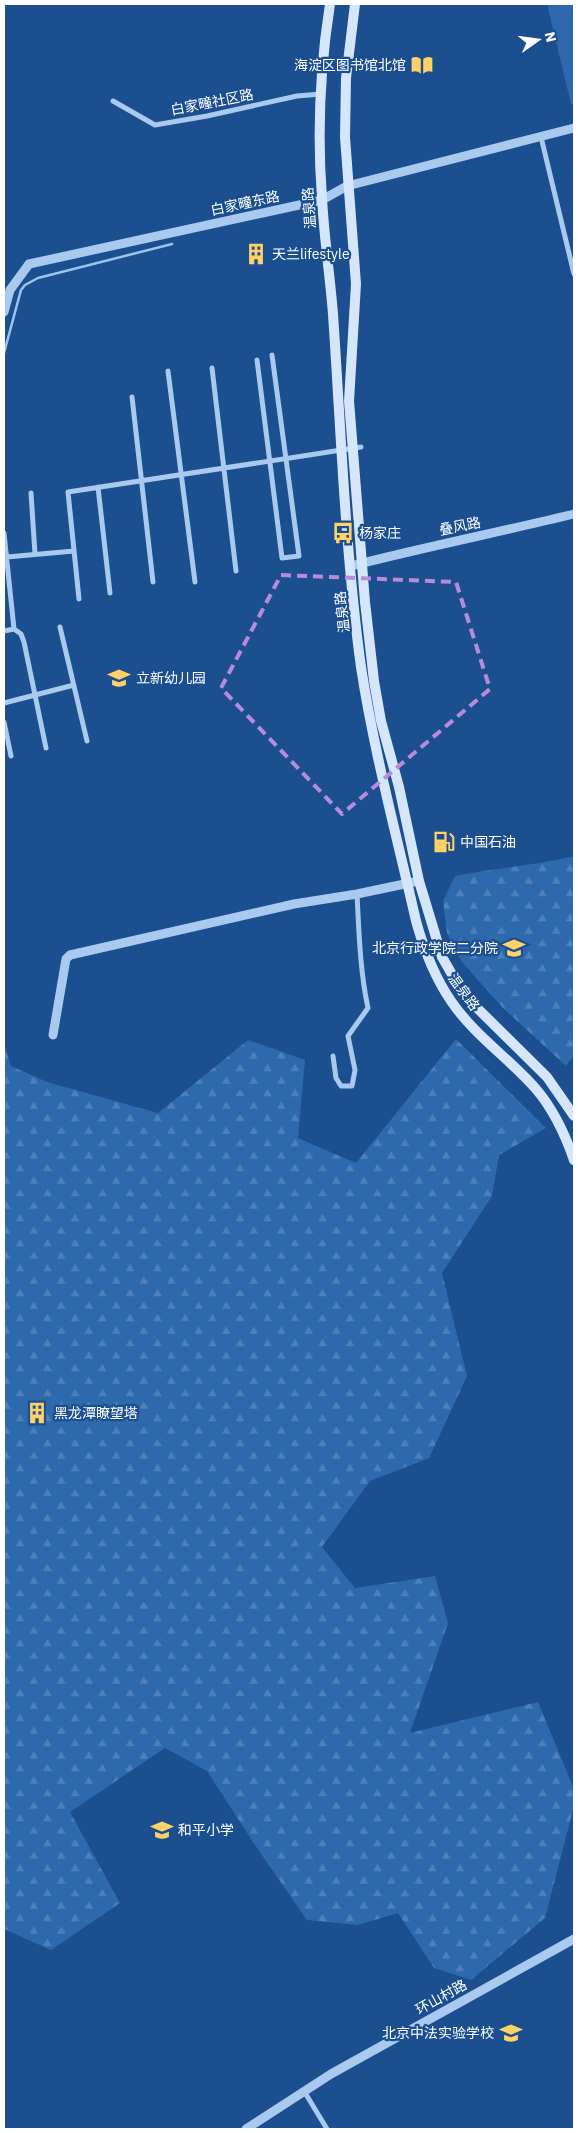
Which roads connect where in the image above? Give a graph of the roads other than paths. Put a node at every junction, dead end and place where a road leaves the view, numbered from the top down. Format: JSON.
{"nodes":[{"id":1,"x":330,"y":4,"type":"edge"},
{"id":2,"x":355,"y":4,"type":"edge"},
{"id":3,"x":321,"y":94,"type":"junction"},
{"id":4,"x":113,"y":101,"type":"dead end"},
{"id":5,"x":574,"y":128,"type":"edge"},
{"id":6,"x":541,"y":137,"type":"junction"},
{"id":7,"x":347,"y":186,"type":"junction"},
{"id":8,"x":322,"y":200,"type":"junction"},
{"id":9,"x":574,"y":274,"type":"edge"},
{"id":10,"x":4,"y":312,"type":"edge"},
{"id":11,"x":272,"y":355,"type":"dead end"},
{"id":12,"x":257,"y":360,"type":"dead end"},
{"id":13,"x":212,"y":368,"type":"dead end"},
{"id":14,"x":168,"y":371,"type":"dead end"},
{"id":15,"x":132,"y":397,"type":"dead end"},
{"id":16,"x":352,"y":448,"type":"junction"},
{"id":17,"x":286,"y":458,"type":"junction"},
{"id":18,"x":270,"y":461,"type":"junction"},
{"id":19,"x":224,"y":468,"type":"junction"},
{"id":20,"x":181,"y":474,"type":"junction"},
{"id":21,"x":141,"y":480,"type":"junction"},
{"id":22,"x":98,"y":487,"type":"junction"},
{"id":23,"x":31,"y":493,"type":"dead end"},
{"id":24,"x":574,"y":514,"type":"edge"},
{"id":25,"x":4,"y":533,"type":"edge"},
{"id":26,"x":74,"y":551,"type":"junction"},
{"id":27,"x":35,"y":554,"type":"junction"},
{"id":28,"x":7,"y":557,"type":"junction"},
{"id":29,"x":356,"y":565,"type":"junction"},
{"id":30,"x":236,"y":571,"type":"dead end"},
{"id":31,"x":6,"y":580,"type":"edge"},
{"id":32,"x":153,"y":582,"type":"dead end"},
{"id":33,"x":195,"y":582,"type":"dead end"},
{"id":34,"x":110,"y":593,"type":"dead end"},
{"id":35,"x":79,"y":599,"type":"dead end"},
{"id":36,"x":60,"y":627,"type":"dead end"},
{"id":37,"x":14,"y":629,"type":"junction"},
{"id":38,"x":4,"y":631,"type":"edge"},
{"id":39,"x":74,"y":685,"type":"junction"},
{"id":40,"x":35,"y":695,"type":"junction"},
{"id":41,"x":4,"y":703,"type":"edge"},
{"id":42,"x":4,"y":722,"type":"edge"},
{"id":43,"x":87,"y":741,"type":"dead end"},
{"id":44,"x":46,"y":748,"type":"dead end"},
{"id":45,"x":11,"y":756,"type":"dead end"},
{"id":46,"x":419,"y":881,"type":"junction"},
{"id":47,"x":407,"y":883,"type":"junction"},
{"id":48,"x":357,"y":894,"type":"junction"},
{"id":49,"x":53,"y":1035,"type":"dead end"},
{"id":50,"x":333,"y":1056,"type":"dead end"},
{"id":51,"x":574,"y":1116,"type":"edge"},
{"id":52,"x":574,"y":1160,"type":"edge"},
{"id":53,"x":574,"y":1939,"type":"edge"},
{"id":54,"x":304,"y":2091,"type":"junction"},
{"id":55,"x":246,"y":2129,"type":"edge"},
{"id":56,"x":327,"y":2129,"type":"edge"}],
"edges":[{"from":1,"to":3,"type":"main road","name":"温泉路"},
{"from":2,"to":7,"type":"main road","name":"温泉路"},
{"from":3,"to":4,"type":"street","name":"白家疃社区路"},
{"from":3,"to":8,"type":"main road","name":"温泉路"},
{"from":5,"to":6,"type":"street","name":"白家疃东路"},
{"from":6,"to":7,"type":"street","name":"白家疃东路"},
{"from":6,"to":9,"type":"street"},
{"from":7,"to":8,"type":"street","name":"白家疃东路"},
{"from":7,"to":16,"type":"main road","name":"温泉路"},
{"from":8,"to":10,"type":"street","name":"白家疃东路"},
{"from":8,"to":16,"type":"main road","name":"温泉路"},
{"from":11,"to":17,"type":"street"},
{"from":12,"to":18,"type":"street"},
{"from":13,"to":19,"type":"street"},
{"from":14,"to":20,"type":"street"},
{"from":15,"to":21,"type":"street"},
{"from":16,"to":17,"type":"street"},
{"from":16,"to":29,"type":"main road","name":"温泉路"},
{"from":17,"to":18,"type":"street"},
{"from":17,"to":18,"type":"street"},
{"from":18,"to":19,"type":"street"},
{"from":19,"to":20,"type":"street"},
{"from":19,"to":30,"type":"street"},
{"from":20,"to":21,"type":"street"},
{"from":20,"to":33,"type":"street"},
{"from":21,"to":22,"type":"street"},
{"from":21,"to":32,"type":"street"},
{"from":22,"to":26,"type":"street"},
{"from":22,"to":34,"type":"street"},
{"from":23,"to":27,"type":"street"},
{"from":24,"to":29,"type":"street","name":"叠风路"},
{"from":25,"to":28,"type":"street"},
{"from":26,"to":27,"type":"street"},
{"from":26,"to":35,"type":"street"},
{"from":27,"to":28,"type":"street"},
{"from":28,"to":31,"type":"street"},
{"from":29,"to":46,"type":"main road","name":"温泉路"},
{"from":29,"to":47,"type":"main road","name":"温泉路"},
{"from":31,"to":37,"type":"street"},
{"from":36,"to":39,"type":"street"},
{"from":37,"to":38,"type":"street"},
{"from":37,"to":40,"type":"street"},
{"from":39,"to":40,"type":"street"},
{"from":39,"to":43,"type":"street"},
{"from":40,"to":41,"type":"street"},
{"from":40,"to":44,"type":"street"},
{"from":42,"to":45,"type":"street"},
{"from":46,"to":47,"type":"street"},
{"from":46,"to":51,"type":"main road","name":"温泉路"},
{"from":47,"to":48,"type":"street"},
{"from":47,"to":52,"type":"main road","name":"温泉路"},
{"from":48,"to":49,"type":"street"},
{"from":48,"to":50,"type":"street"},
{"from":53,"to":54,"type":"street","name":"环山村路"},
{"from":54,"to":55,"type":"street","name":"环山村路"},
{"from":54,"to":56,"type":"street"}]}
